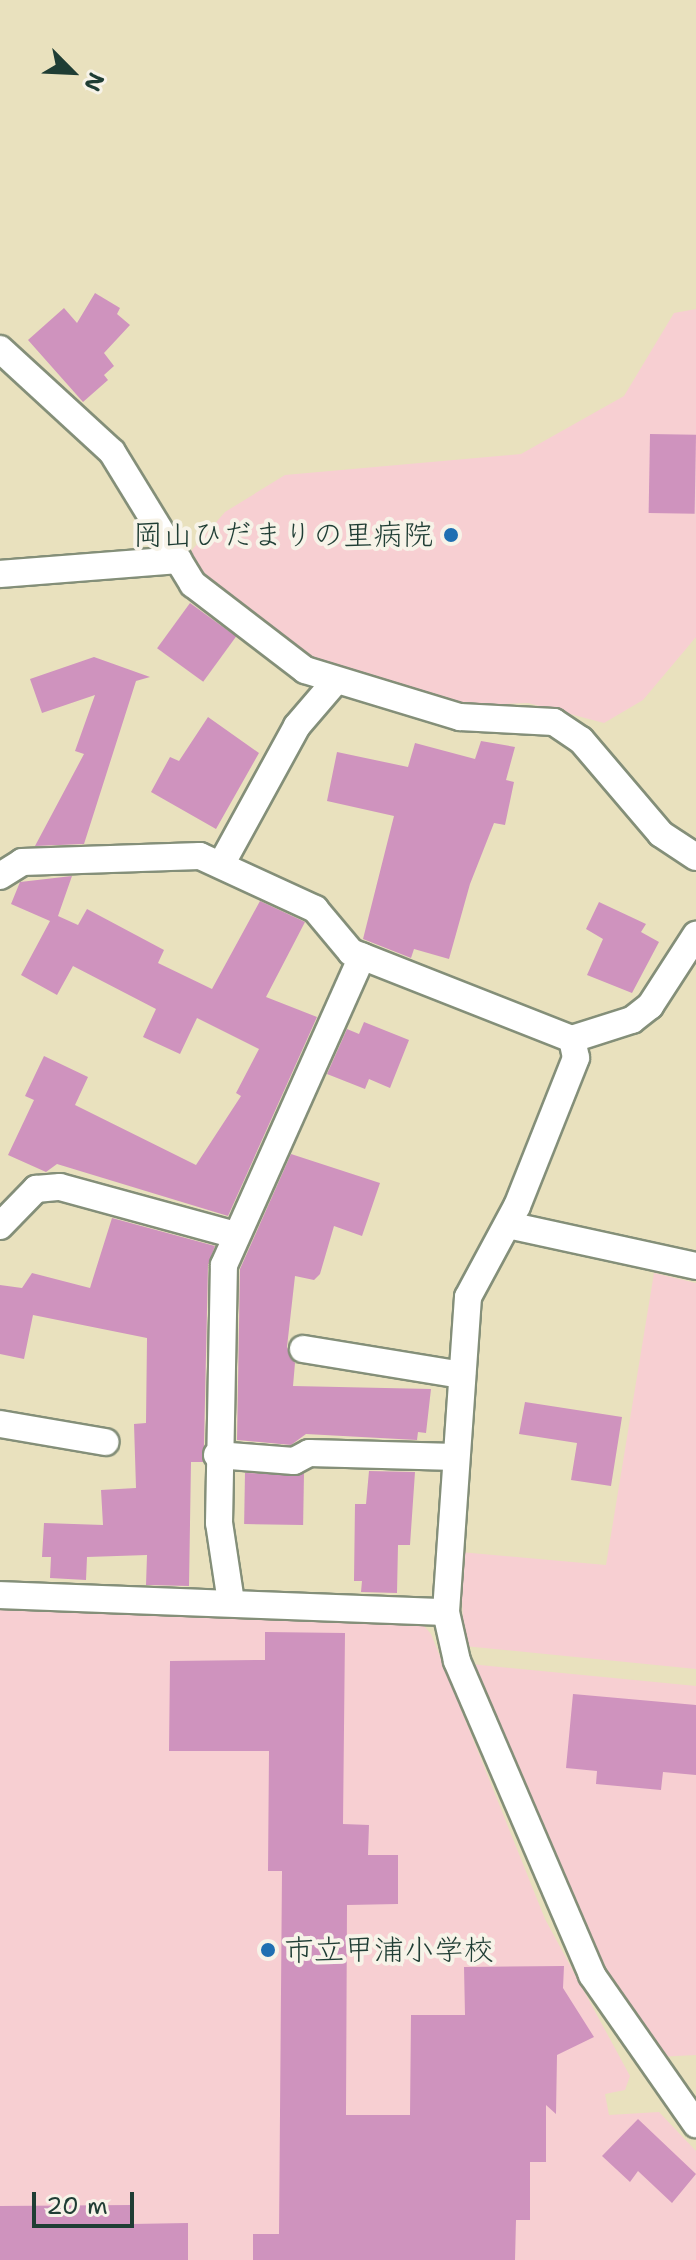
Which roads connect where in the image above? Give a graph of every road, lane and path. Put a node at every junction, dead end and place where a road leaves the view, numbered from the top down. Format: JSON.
{"nodes":[{"id":1,"x":0,"y":349,"type":"edge"},
{"id":2,"x":178,"y":560,"type":"junction"},
{"id":3,"x":0,"y":574,"type":"edge"},
{"id":4,"x":333,"y":684,"type":"junction"},
{"id":5,"x":696,"y":857,"type":"edge"},
{"id":6,"x":222,"y":863,"type":"junction"},
{"id":7,"x":0,"y":876,"type":"edge"},
{"id":8,"x":696,"y":935,"type":"edge"},
{"id":9,"x":362,"y":957,"type":"junction"},
{"id":10,"x":572,"y":1039,"type":"junction"},
{"id":11,"x":508,"y":1225,"type":"junction"},
{"id":12,"x":0,"y":1226,"type":"edge"},
{"id":13,"x":236,"y":1235,"type":"junction"},
{"id":14,"x":696,"y":1266,"type":"edge"},
{"id":15,"x":303,"y":1349,"type":"dead end"},
{"id":16,"x":462,"y":1375,"type":"junction"},
{"id":17,"x":0,"y":1424,"type":"edge"},
{"id":18,"x":105,"y":1442,"type":"dead end"},
{"id":19,"x":217,"y":1455,"type":"junction"},
{"id":20,"x":456,"y":1457,"type":"junction"},
{"id":21,"x":0,"y":1595,"type":"edge"},
{"id":22,"x":231,"y":1602,"type":"junction"},
{"id":23,"x":446,"y":1612,"type":"junction"},
{"id":24,"x":696,"y":2124,"type":"edge"}],
"edges":[{"from":1,"to":2,"type":"street"},
{"from":2,"to":3,"type":"street"},
{"from":2,"to":4,"type":"street"},
{"from":4,"to":5,"type":"street"},
{"from":4,"to":6,"type":"street"},
{"from":6,"to":7,"type":"street"},
{"from":6,"to":9,"type":"street"},
{"from":8,"to":10,"type":"street"},
{"from":9,"to":10,"type":"street"},
{"from":9,"to":13,"type":"street"},
{"from":10,"to":11,"type":"street"},
{"from":11,"to":14,"type":"street"},
{"from":11,"to":16,"type":"street"},
{"from":12,"to":13,"type":"street"},
{"from":13,"to":19,"type":"street"},
{"from":15,"to":16,"type":"street"},
{"from":16,"to":20,"type":"street"},
{"from":17,"to":18,"type":"street"},
{"from":19,"to":20,"type":"street"},
{"from":19,"to":22,"type":"street"},
{"from":20,"to":23,"type":"street"},
{"from":21,"to":22,"type":"street"},
{"from":22,"to":23,"type":"street"},
{"from":23,"to":24,"type":"street"}]}
